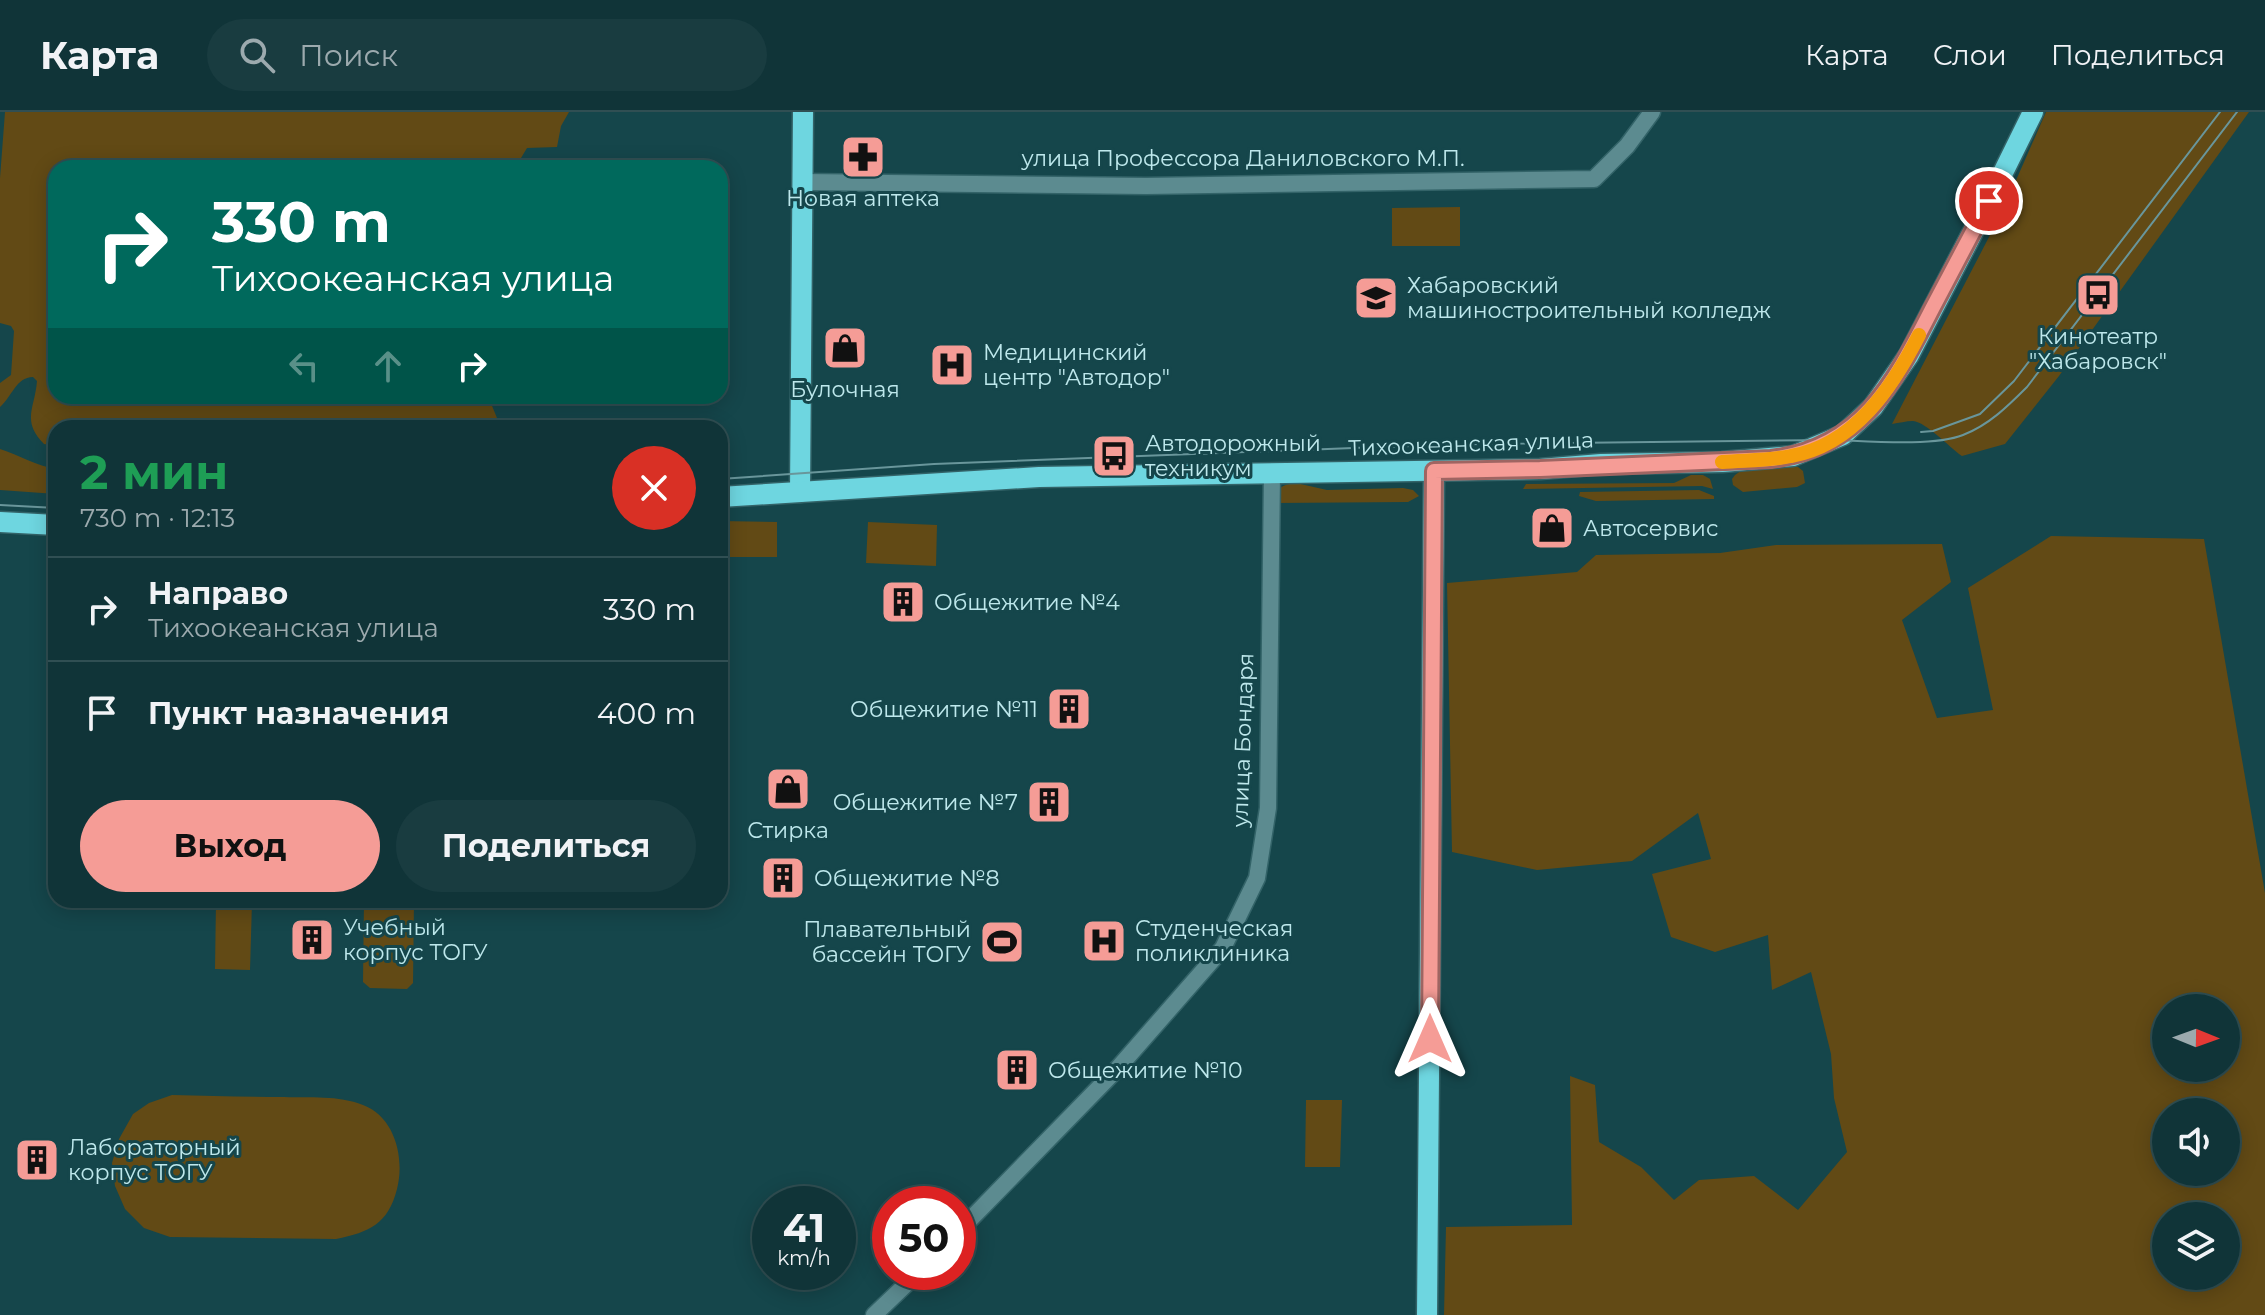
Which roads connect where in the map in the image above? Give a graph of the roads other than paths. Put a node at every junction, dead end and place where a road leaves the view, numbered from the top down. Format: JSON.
{"nodes":[{"id":1,"x":803,"y":112,"type":"edge"},
{"id":2,"x":1652,"y":112,"type":"edge"},
{"id":3,"x":2033,"y":112,"type":"edge"},
{"id":4,"x":803,"y":182,"type":"junction"},
{"id":5,"x":1434,"y":471,"type":"junction"},
{"id":6,"x":1272,"y":473,"type":"junction"},
{"id":7,"x":800,"y":492,"type":"junction"},
{"id":8,"x":728,"y":496,"type":"edge"},
{"id":9,"x":0,"y":522,"type":"edge"},
{"id":10,"x":48,"y":525,"type":"edge"},
{"id":11,"x":976,"y":1214,"type":"edge"},
{"id":12,"x":900,"y":1290,"type":"edge"},
{"id":13,"x":874,"y":1315,"type":"edge"},
{"id":14,"x":1427,"y":1315,"type":"edge"}],
"edges":[{"from":1,"to":4,"type":"main road"},
{"from":2,"to":4,"type":"street","name":"улица Профессора Даниловского М.П."},
{"from":3,"to":5,"type":"main road","name":"Тихоокеанская улица"},
{"from":4,"to":7,"type":"main road"},
{"from":5,"to":6,"type":"main road","name":"Тихоокеанская улица"},
{"from":5,"to":14,"type":"main road"},
{"from":6,"to":7,"type":"main road","name":"Тихоокеанская улица"},
{"from":6,"to":11,"type":"street","name":"улица Бондаря"},
{"from":7,"to":8,"type":"main road","name":"Тихоокеанская улица"},
{"from":9,"to":10,"type":"main road"},
{"from":12,"to":13,"type":"street"}]}
